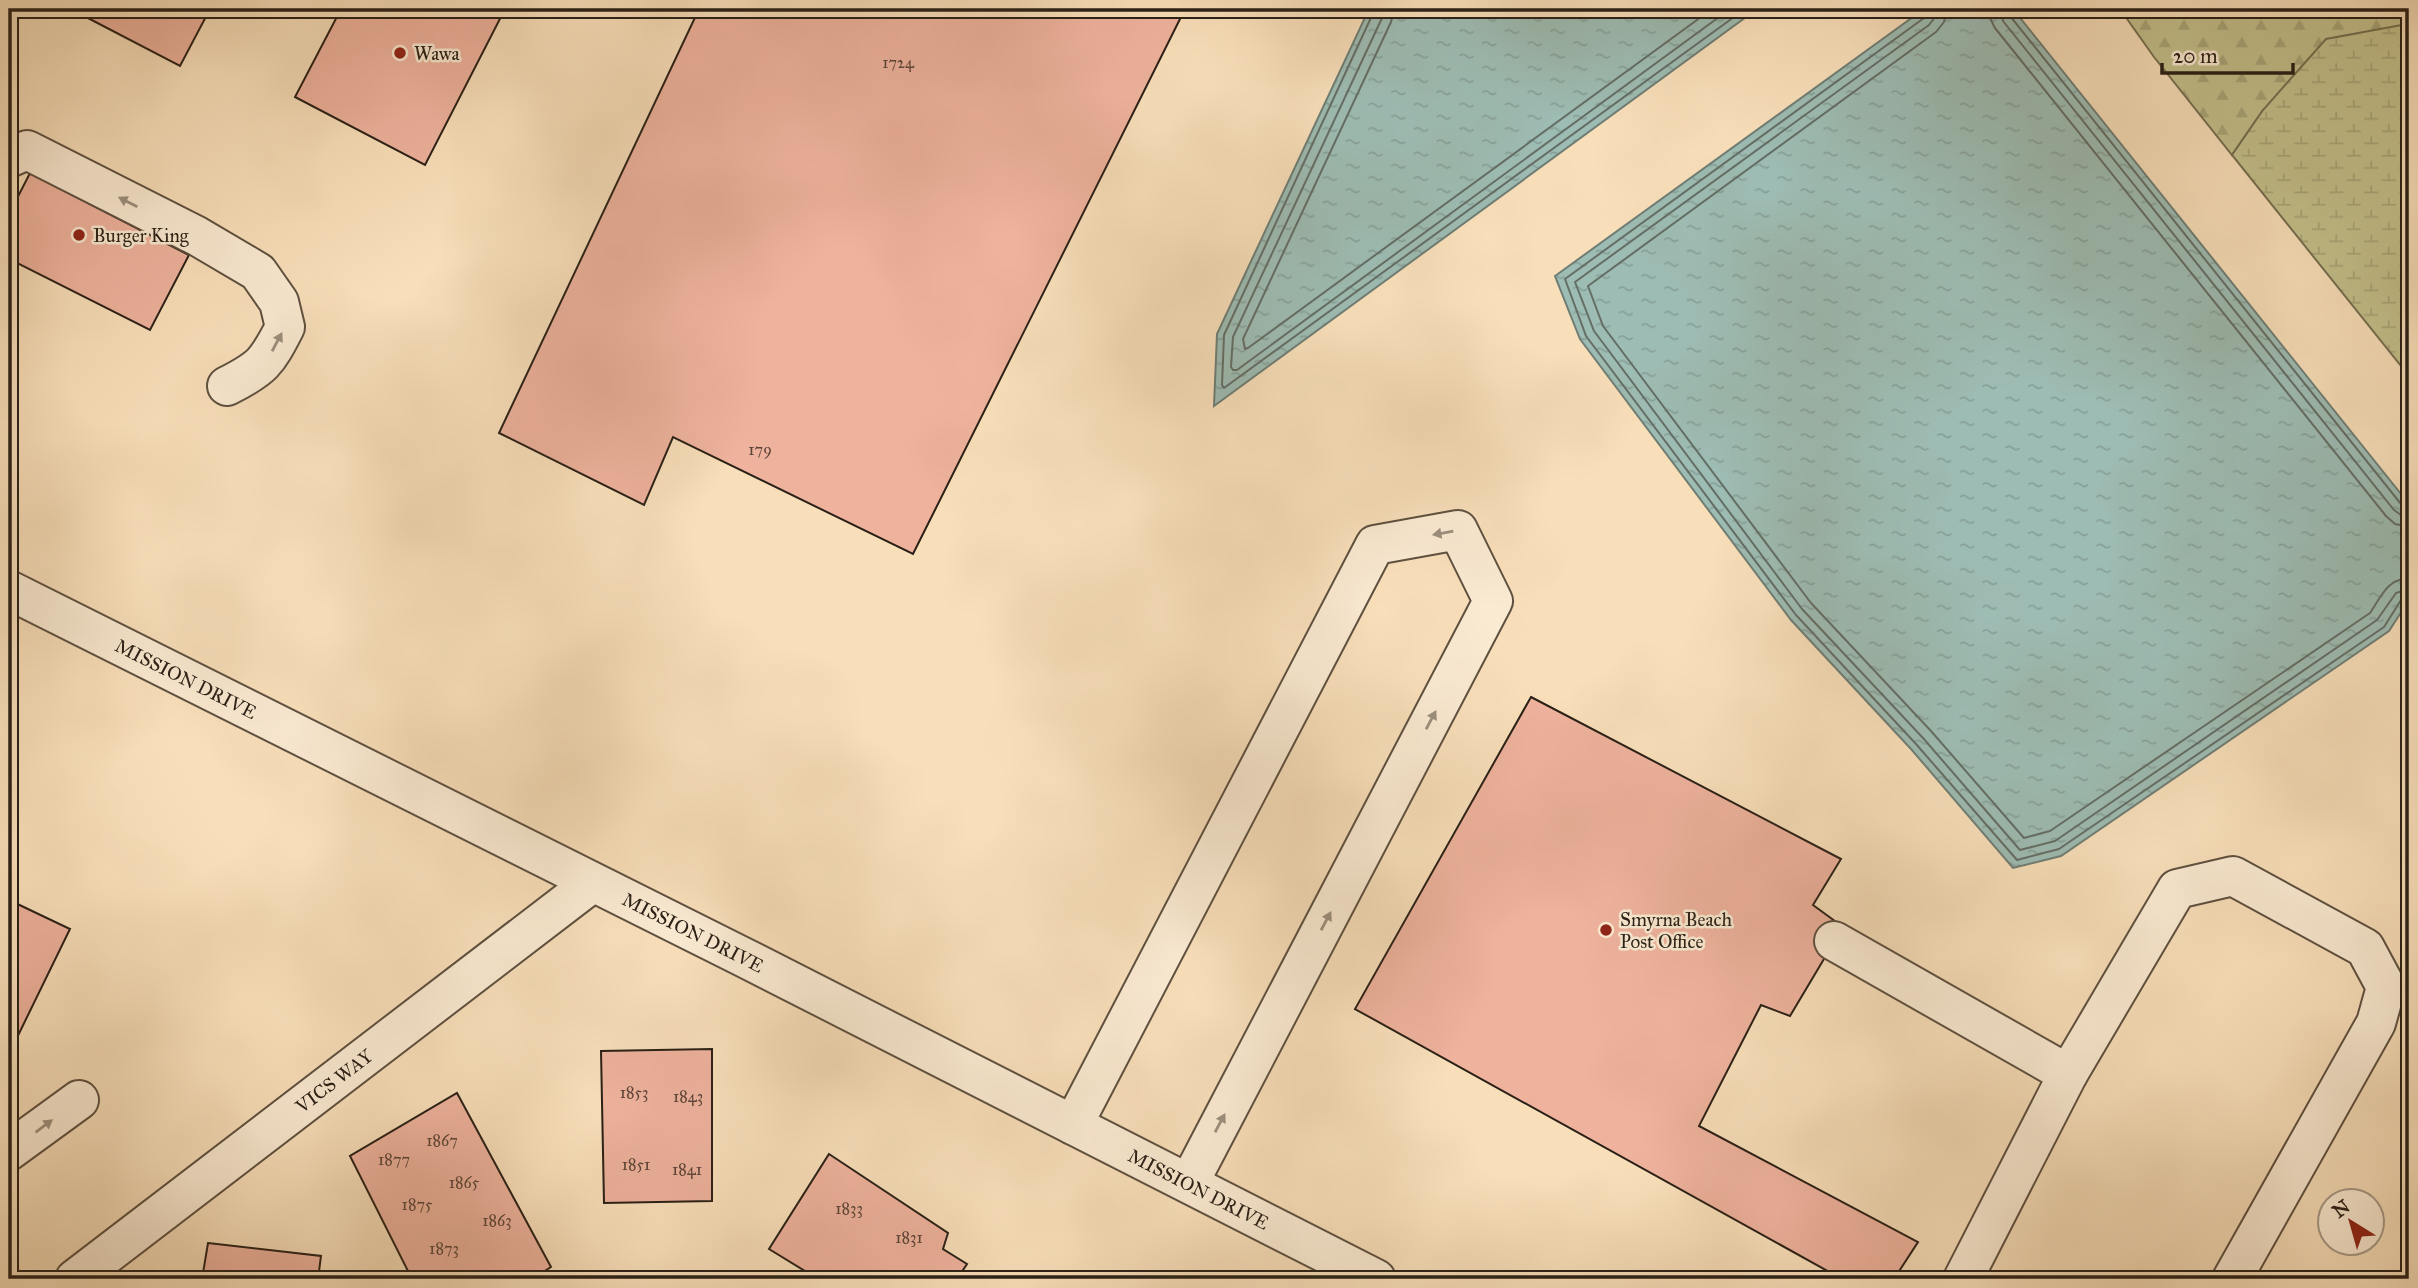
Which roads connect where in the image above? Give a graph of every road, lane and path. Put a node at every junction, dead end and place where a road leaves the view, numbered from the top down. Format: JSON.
{"nodes":[{"id":1,"x":9,"y":158,"type":"edge"},
{"id":2,"x":227,"y":386,"type":"dead end"},
{"id":3,"x":9,"y":590,"type":"edge"},
{"id":4,"x":592,"y":883,"type":"junction"},
{"id":5,"x":1834,"y":942,"type":"dead end"},
{"id":6,"x":2068,"y":1074,"type":"junction"},
{"id":7,"x":79,"y":1100,"type":"dead end"},
{"id":8,"x":1073,"y":1125,"type":"junction"},
{"id":9,"x":9,"y":1151,"type":"edge"},
{"id":10,"x":1189,"y":1183,"type":"junction"},
{"id":11,"x":1321,"y":1267,"type":"edge"},
{"id":12,"x":75,"y":1279,"type":"edge"},
{"id":13,"x":1376,"y":1279,"type":"edge"},
{"id":14,"x":1963,"y":1279,"type":"edge"},
{"id":15,"x":2232,"y":1279,"type":"edge"}],
"edges":[{"from":2,"to":1,"type":"street","one_way":true},
{"from":3,"to":4,"type":"street","name":"MISSION DRIVE"},
{"from":4,"to":8,"type":"street","name":"MISSION DRIVE"},
{"from":4,"to":12,"type":"street","name":"VICS WAY"},
{"from":5,"to":6,"type":"street"},
{"from":6,"to":14,"type":"street"},
{"from":6,"to":15,"type":"street"},
{"from":9,"to":7,"type":"street","one_way":true},
{"from":8,"to":10,"type":"street","name":"MISSION DRIVE"},
{"from":10,"to":8,"type":"street","one_way":true},
{"from":10,"to":11,"type":"street","name":"MISSION DRIVE"},
{"from":11,"to":13,"type":"street","name":"MISSION DRIVE"}]}
